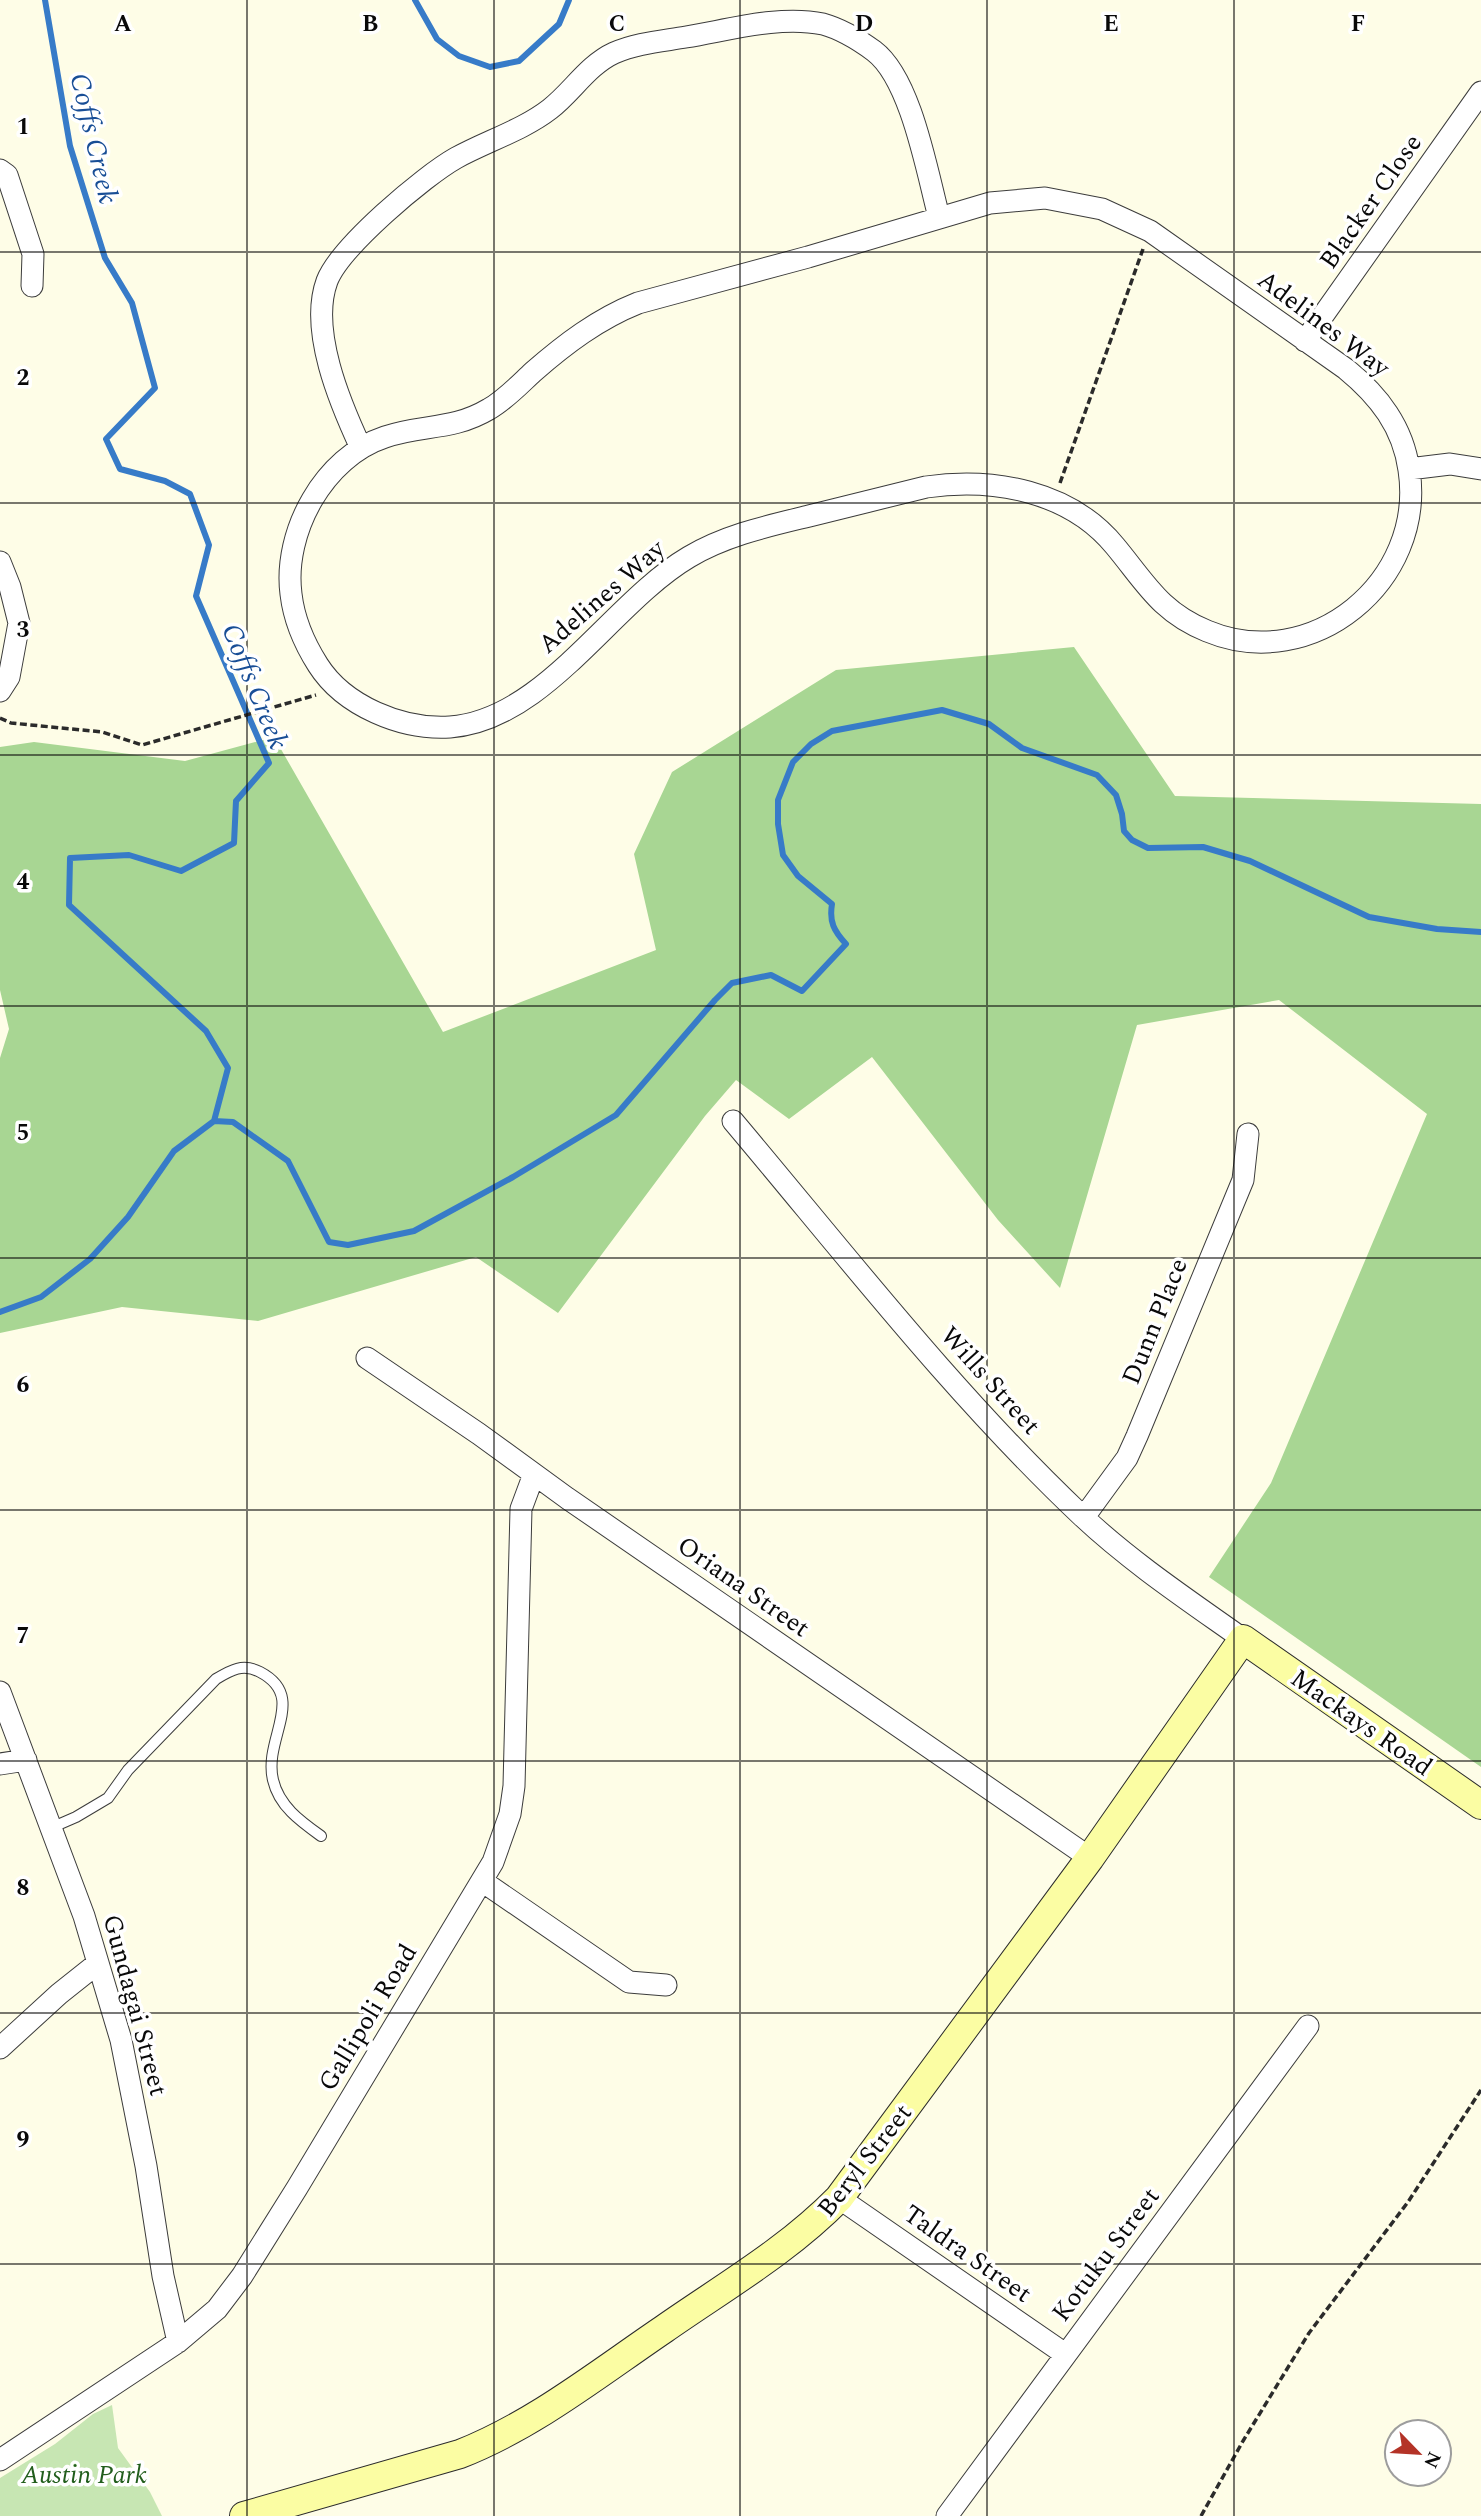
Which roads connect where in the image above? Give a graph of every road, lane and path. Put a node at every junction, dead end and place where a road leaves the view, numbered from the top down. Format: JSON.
{"nodes":[{"id":1,"x":1481,"y":92,"type":"edge"},
{"id":2,"x":0,"y":170,"type":"edge"},
{"id":3,"x":939,"y":217,"type":"junction"},
{"id":4,"x":1150,"y":231,"type":"junction"},
{"id":5,"x":32,"y":286,"type":"dead end"},
{"id":6,"x":1305,"y":341,"type":"junction"},
{"id":7,"x":361,"y":448,"type":"junction"},
{"id":8,"x":1409,"y":468,"type":"junction"},
{"id":9,"x":1481,"y":469,"type":"edge"},
{"id":10,"x":1053,"y":501,"type":"junction"},
{"id":11,"x":0,"y":562,"type":"edge"},
{"id":12,"x":0,"y":691,"type":"edge"},
{"id":13,"x":293,"y":702,"type":"dead end"},
{"id":14,"x":0,"y":718,"type":"edge"},
{"id":15,"x":733,"y":1121,"type":"dead end"},
{"id":16,"x":1248,"y":1134,"type":"dead end"},
{"id":17,"x":367,"y":1358,"type":"dead end"},
{"id":18,"x":534,"y":1474,"type":"junction"},
{"id":19,"x":1084,"y":1517,"type":"junction"},
{"id":20,"x":1243,"y":1639,"type":"junction"},
{"id":21,"x":0,"y":1692,"type":"edge"},
{"id":22,"x":26,"y":1760,"type":"junction"},
{"id":23,"x":0,"y":1764,"type":"edge"},
{"id":24,"x":1481,"y":1805,"type":"edge"},
{"id":25,"x":53,"y":1828,"type":"junction"},
{"id":26,"x":321,"y":1836,"type":"dead end"},
{"id":27,"x":1090,"y":1858,"type":"junction"},
{"id":28,"x":482,"y":1881,"type":"junction"},
{"id":29,"x":98,"y":1963,"type":"junction"},
{"id":30,"x":666,"y":1985,"type":"dead end"},
{"id":31,"x":1308,"y":2026,"type":"dead end"},
{"id":32,"x":0,"y":2048,"type":"edge"},
{"id":33,"x":1481,"y":2090,"type":"edge"},
{"id":34,"x":838,"y":2198,"type":"junction"},
{"id":35,"x":178,"y":2342,"type":"junction"},
{"id":36,"x":1065,"y":2354,"type":"junction"},
{"id":37,"x":0,"y":2460,"type":"edge"},
{"id":38,"x":244,"y":2516,"type":"edge"},
{"id":39,"x":947,"y":2516,"type":"edge"},
{"id":40,"x":1201,"y":2516,"type":"edge"}],
"edges":[{"from":1,"to":6,"type":"street","name":"Blacker Close"},
{"from":2,"to":5,"type":"street"},
{"from":3,"to":4,"type":"street","name":"Adelines Way"},
{"from":3,"to":7,"type":"street","name":"Adelines Way"},
{"from":3,"to":7,"type":"street"},
{"from":4,"to":6,"type":"street","name":"Adelines Way"},
{"from":4,"to":10,"type":"path"},
{"from":6,"to":8,"type":"street","name":"Adelines Way"},
{"from":7,"to":10,"type":"street","name":"Adelines Way"},
{"from":8,"to":9,"type":"street"},
{"from":8,"to":10,"type":"street","name":"Adelines Way"},
{"from":11,"to":12,"type":"street"},
{"from":13,"to":14,"type":"path"},
{"from":15,"to":19,"type":"street","name":"Wills Street"},
{"from":16,"to":19,"type":"street","name":"Dunn Place"},
{"from":17,"to":18,"type":"street","name":"Oriana Street"},
{"from":18,"to":27,"type":"street","name":"Oriana Street"},
{"from":18,"to":28,"type":"street","name":"Gallipoli Road"},
{"from":19,"to":20,"type":"street","name":"Wills Street"},
{"from":20,"to":24,"type":"main road","name":"Mackays Road"},
{"from":20,"to":27,"type":"main road","name":"Beryl Street"},
{"from":21,"to":22,"type":"street","name":"Gundagai Street"},
{"from":22,"to":23,"type":"street"},
{"from":22,"to":25,"type":"street","name":"Gundagai Street"},
{"from":25,"to":26,"type":"lane"},
{"from":25,"to":29,"type":"street","name":"Gundagai Street"},
{"from":27,"to":34,"type":"main road","name":"Beryl Street"},
{"from":28,"to":30,"type":"street"},
{"from":28,"to":35,"type":"street","name":"Gallipoli Road"},
{"from":29,"to":32,"type":"street"},
{"from":29,"to":35,"type":"street","name":"Gundagai Street"},
{"from":31,"to":36,"type":"street","name":"Kotuku Street"},
{"from":33,"to":40,"type":"path"},
{"from":34,"to":36,"type":"street","name":"Taldra Street"},
{"from":34,"to":38,"type":"main road","name":"Beryl Street"},
{"from":35,"to":37,"type":"street","name":"Gallipoli Road"},
{"from":36,"to":39,"type":"street","name":"Kotuku Street"}]}
